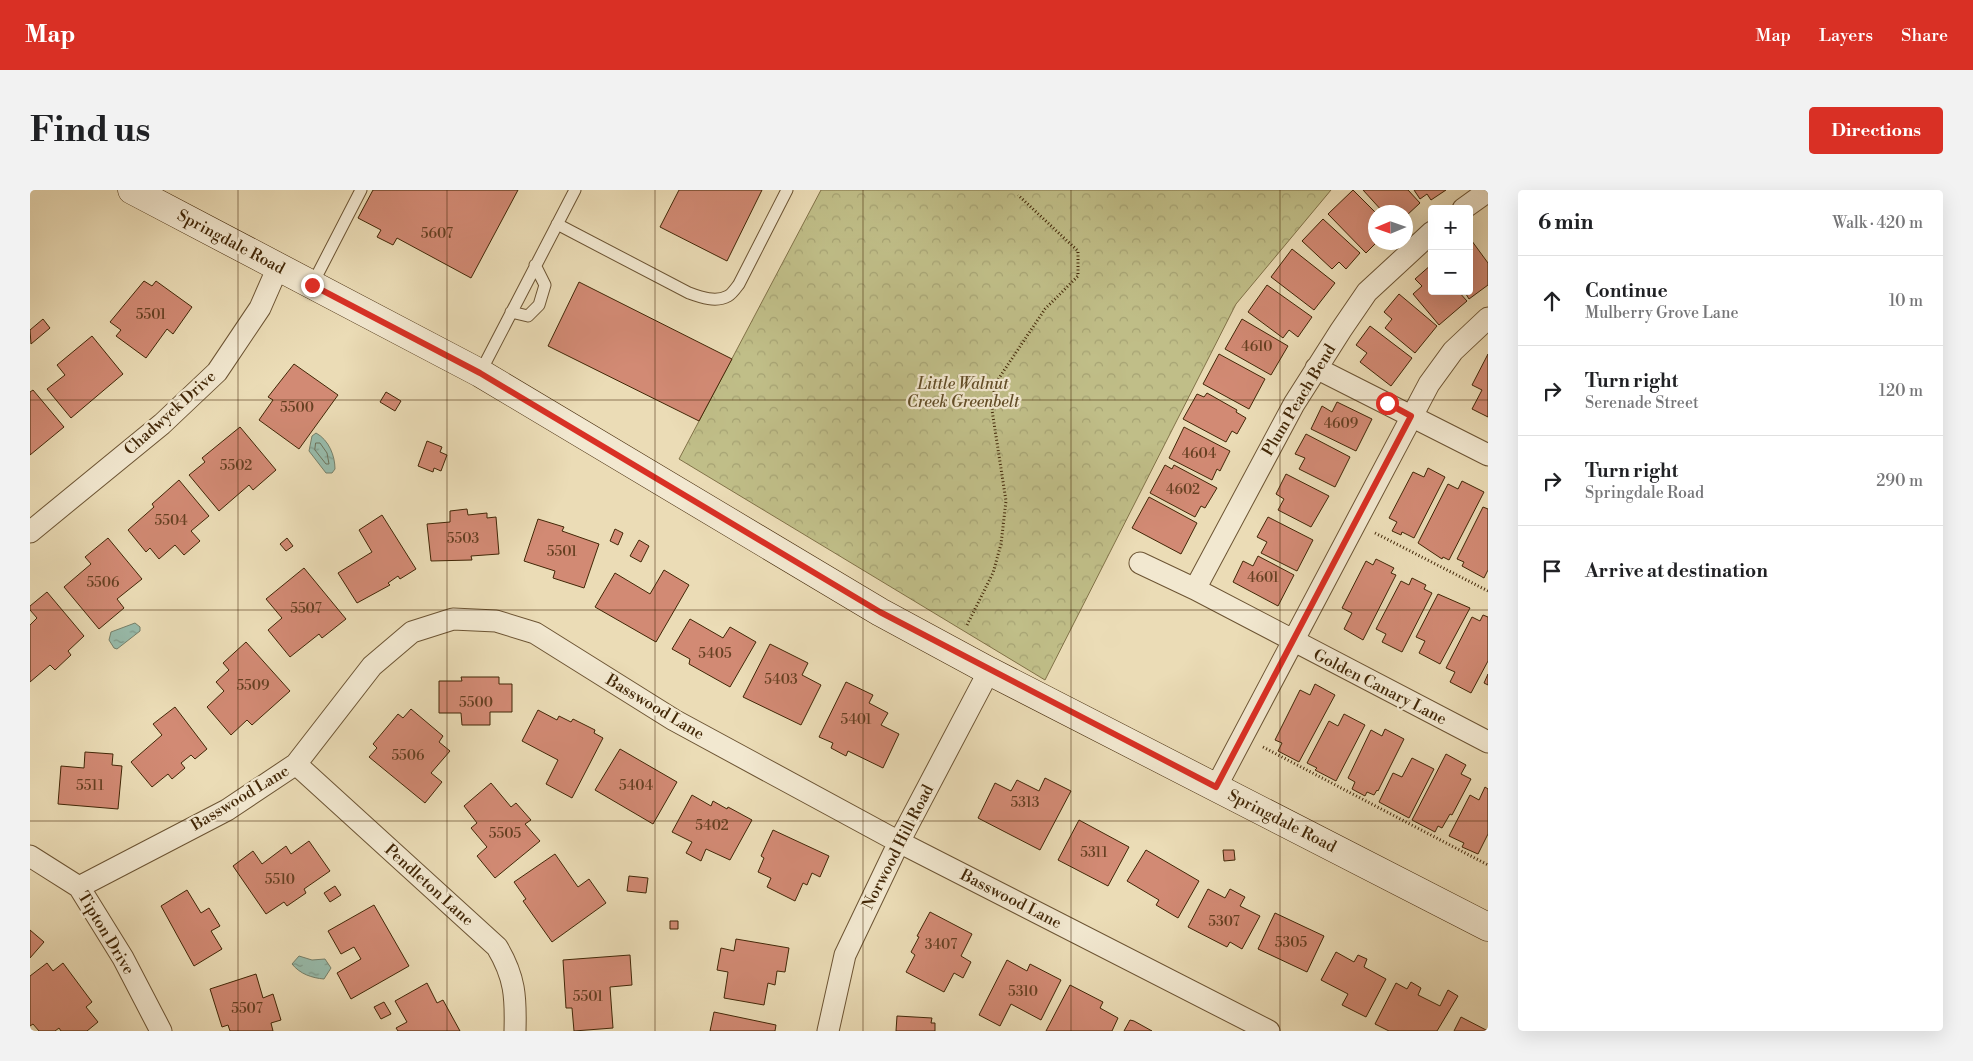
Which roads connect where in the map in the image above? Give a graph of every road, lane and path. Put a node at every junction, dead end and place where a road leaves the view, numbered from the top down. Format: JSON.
{"nodes":[{"id":1,"x":132,"y":190,"type":"edge"},
{"id":2,"x":361,"y":190,"type":"edge"},
{"id":3,"x":575,"y":190,"type":"edge"},
{"id":4,"x":787,"y":190,"type":"edge"},
{"id":5,"x":1488,"y":191,"type":"edge"},
{"id":6,"x":1018,"y":195,"type":"dead end"},
{"id":7,"x":1469,"y":205,"type":"edge"},
{"id":8,"x":557,"y":224,"type":"junction"},
{"id":9,"x":1428,"y":236,"type":"edge"},
{"id":10,"x":535,"y":265,"type":"junction"},
{"id":11,"x":278,"y":267,"type":"junction"},
{"id":12,"x":312,"y":285,"type":"junction"},
{"id":13,"x":511,"y":312,"type":"junction"},
{"id":14,"x":1488,"y":318,"type":"edge"},
{"id":15,"x":1316,"y":368,"type":"junction"},
{"id":16,"x":480,"y":373,"type":"junction"},
{"id":17,"x":1411,"y":416,"type":"junction"},
{"id":18,"x":1488,"y":456,"type":"edge"},
{"id":19,"x":1371,"y":531,"type":"dead end"},
{"id":20,"x":30,"y":532,"type":"edge"},
{"id":21,"x":1140,"y":563,"type":"dead end"},
{"id":22,"x":1195,"y":589,"type":"junction"},
{"id":23,"x":1488,"y":591,"type":"edge"},
{"id":24,"x":967,"y":625,"type":"dead end"},
{"id":25,"x":1294,"y":643,"type":"junction"},
{"id":26,"x":989,"y":671,"type":"junction"},
{"id":27,"x":1488,"y":742,"type":"edge"},
{"id":28,"x":1267,"y":749,"type":"dead end"},
{"id":29,"x":296,"y":764,"type":"junction"},
{"id":30,"x":1216,"y":787,"type":"junction"},
{"id":31,"x":899,"y":842,"type":"junction"},
{"id":32,"x":30,"y":856,"type":"edge"},
{"id":33,"x":1488,"y":865,"type":"edge"},
{"id":34,"x":79,"y":887,"type":"junction"},
{"id":35,"x":1488,"y":927,"type":"edge"},
{"id":36,"x":160,"y":1031,"type":"edge"},
{"id":37,"x":515,"y":1031,"type":"edge"},
{"id":38,"x":828,"y":1031,"type":"edge"},
{"id":39,"x":1269,"y":1031,"type":"edge"}],
"edges":[{"from":1,"to":11,"type":"main road","name":"Springdale Road"},
{"from":2,"to":12,"type":"lane"},
{"from":3,"to":8,"type":"lane"},
{"from":4,"to":8,"type":"lane"},
{"from":5,"to":7,"type":"street"},
{"from":6,"to":24,"type":"path"},
{"from":8,"to":10,"type":"lane"},
{"from":9,"to":15,"type":"street","name":"Plum Peach Bend"},
{"from":10,"to":13,"type":"lane"},
{"from":10,"to":13,"type":"lane"},
{"from":11,"to":12,"type":"main road","name":"Springdale Road"},
{"from":11,"to":20,"type":"street","name":"Chadwyck Drive"},
{"from":12,"to":16,"type":"main road","name":"Springdale Road"},
{"from":13,"to":16,"type":"lane"},
{"from":14,"to":17,"type":"street"},
{"from":15,"to":17,"type":"street"},
{"from":15,"to":22,"type":"street","name":"Plum Peach Bend"},
{"from":16,"to":26,"type":"main road","name":"Springdale Road"},
{"from":17,"to":18,"type":"street"},
{"from":17,"to":25,"type":"street"},
{"from":19,"to":23,"type":"path"},
{"from":21,"to":22,"type":"street","name":"Golden Canary Lane"},
{"from":22,"to":25,"type":"street","name":"Golden Canary Lane"},
{"from":25,"to":27,"type":"street","name":"Golden Canary Lane"},
{"from":25,"to":30,"type":"street"},
{"from":26,"to":30,"type":"main road","name":"Springdale Road"},
{"from":26,"to":31,"type":"street","name":"Norwood Hill Road"},
{"from":28,"to":33,"type":"path"},
{"from":29,"to":31,"type":"street","name":"Basswood Lane"},
{"from":29,"to":34,"type":"street","name":"Basswood Lane"},
{"from":29,"to":37,"type":"street","name":"Pendleton Lane"},
{"from":30,"to":35,"type":"main road","name":"Springdale Road"},
{"from":31,"to":38,"type":"street","name":"Norwood Hill Road"},
{"from":31,"to":39,"type":"street","name":"Basswood Lane"},
{"from":32,"to":34,"type":"street","name":"Tipton Drive"},
{"from":34,"to":36,"type":"street","name":"Tipton Drive"}]}
